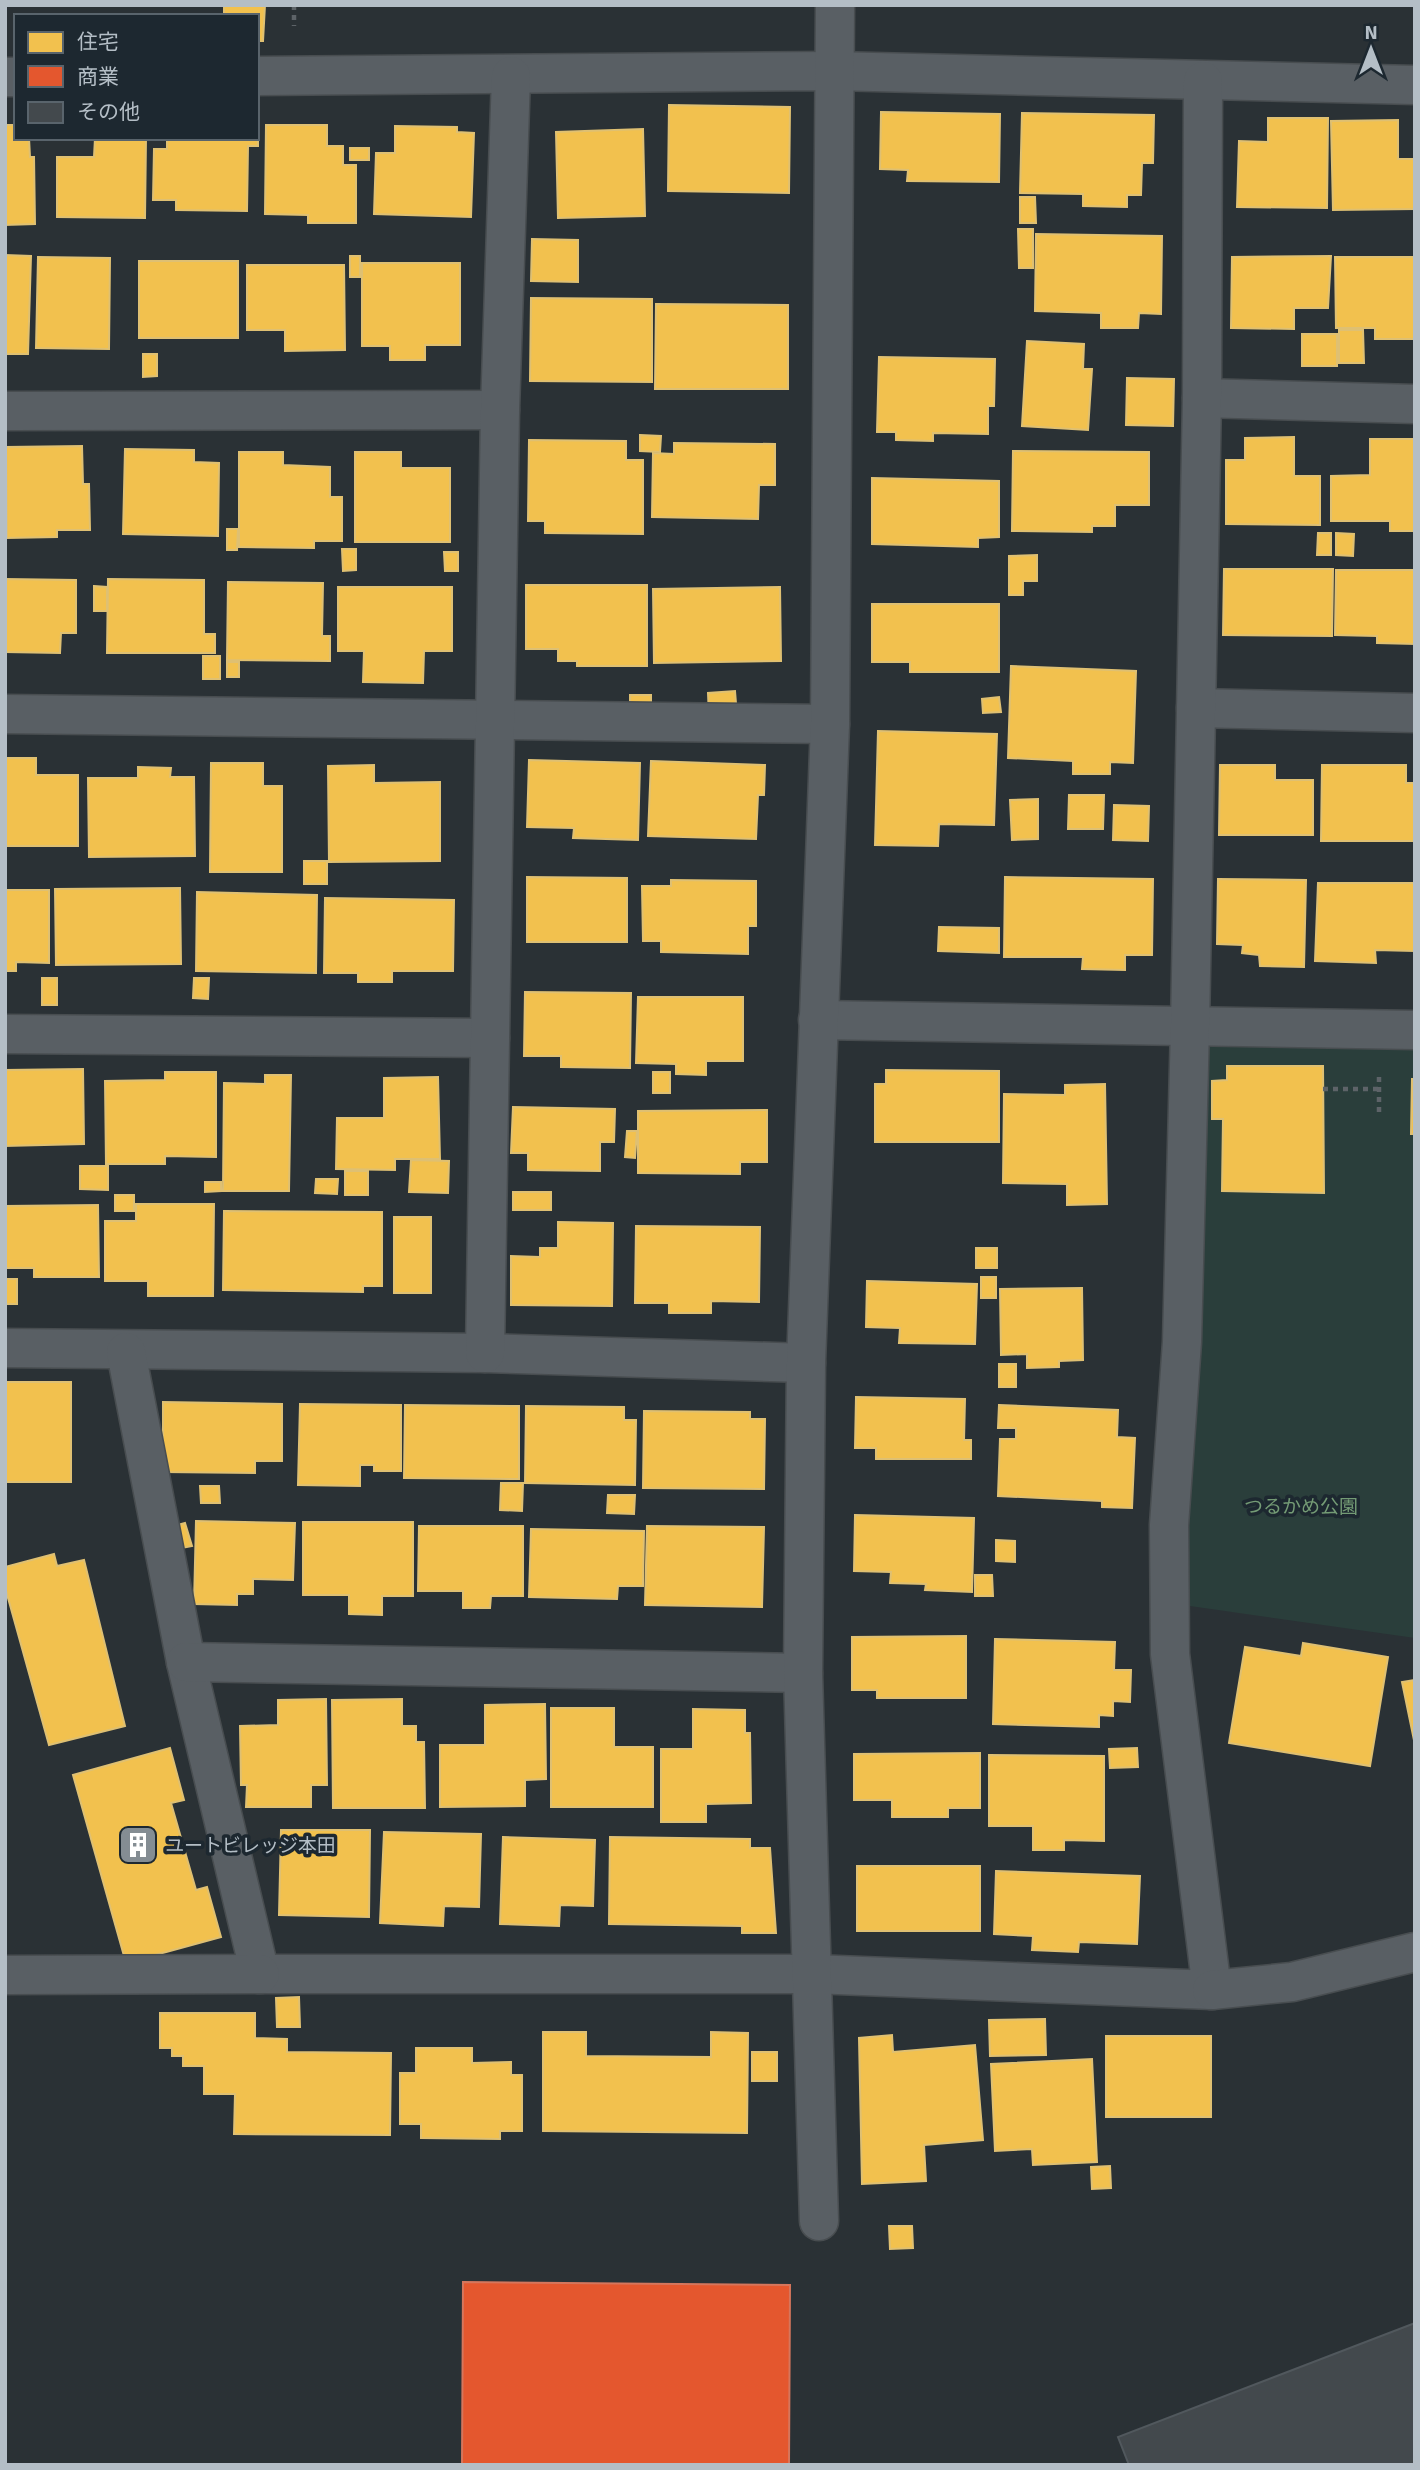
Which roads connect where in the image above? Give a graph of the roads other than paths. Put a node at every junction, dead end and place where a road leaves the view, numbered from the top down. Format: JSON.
{"nodes":[{"id":1,"x":835,"y":5,"type":"edge"},
{"id":2,"x":833,"y":71,"type":"junction"},
{"id":3,"x":259,"y":76,"type":"edge"},
{"id":4,"x":511,"y":76,"type":"junction"},
{"id":5,"x":1203,"y":81,"type":"junction"},
{"id":6,"x":1415,"y":85,"type":"edge"},
{"id":7,"x":1202,"y":398,"type":"junction"},
{"id":8,"x":1415,"y":404,"type":"edge"},
{"id":9,"x":500,"y":410,"type":"junction"},
{"id":10,"x":5,"y":411,"type":"edge"},
{"id":11,"x":1196,"y":708,"type":"junction"},
{"id":12,"x":1415,"y":713,"type":"edge"},
{"id":13,"x":5,"y":714,"type":"edge"},
{"id":14,"x":497,"y":720,"type":"junction"},
{"id":15,"x":830,"y":724,"type":"junction"},
{"id":16,"x":818,"y":1020,"type":"junction"},
{"id":17,"x":1190,"y":1026,"type":"junction"},
{"id":18,"x":1415,"y":1030,"type":"edge"},
{"id":19,"x":5,"y":1034,"type":"edge"},
{"id":20,"x":490,"y":1038,"type":"junction"},
{"id":21,"x":5,"y":1348,"type":"edge"},
{"id":22,"x":126,"y":1352,"type":"junction"},
{"id":23,"x":485,"y":1353,"type":"junction"},
{"id":24,"x":806,"y":1363,"type":"junction"},
{"id":25,"x":186,"y":1662,"type":"junction"},
{"id":26,"x":803,"y":1673,"type":"junction"},
{"id":27,"x":1415,"y":1952,"type":"edge"},
{"id":28,"x":260,"y":1974,"type":"junction"},
{"id":29,"x":813,"y":1974,"type":"junction"},
{"id":30,"x":5,"y":1975,"type":"edge"},
{"id":31,"x":1212,"y":1990,"type":"junction"},
{"id":32,"x":820,"y":2221,"type":"dead end"}],
"edges":[{"from":1,"to":2,"type":"street"},
{"from":2,"to":4,"type":"street"},
{"from":2,"to":5,"type":"street"},
{"from":2,"to":15,"type":"street"},
{"from":3,"to":4,"type":"street"},
{"from":4,"to":9,"type":"street"},
{"from":5,"to":6,"type":"street"},
{"from":5,"to":7,"type":"street"},
{"from":7,"to":8,"type":"street"},
{"from":7,"to":11,"type":"street"},
{"from":9,"to":10,"type":"street"},
{"from":9,"to":14,"type":"street"},
{"from":11,"to":12,"type":"street"},
{"from":11,"to":17,"type":"street"},
{"from":13,"to":14,"type":"street"},
{"from":14,"to":15,"type":"street"},
{"from":14,"to":20,"type":"street"},
{"from":15,"to":16,"type":"street"},
{"from":16,"to":17,"type":"street"},
{"from":16,"to":24,"type":"street"},
{"from":17,"to":18,"type":"street"},
{"from":17,"to":31,"type":"street"},
{"from":19,"to":20,"type":"street"},
{"from":20,"to":23,"type":"street"},
{"from":21,"to":22,"type":"street"},
{"from":22,"to":23,"type":"street"},
{"from":22,"to":25,"type":"street"},
{"from":23,"to":24,"type":"street"},
{"from":24,"to":26,"type":"street"},
{"from":25,"to":26,"type":"street"},
{"from":25,"to":28,"type":"street"},
{"from":26,"to":29,"type":"street"},
{"from":27,"to":31,"type":"street"},
{"from":28,"to":29,"type":"street"},
{"from":28,"to":30,"type":"street"},
{"from":29,"to":31,"type":"street"},
{"from":29,"to":32,"type":"street"}]}
